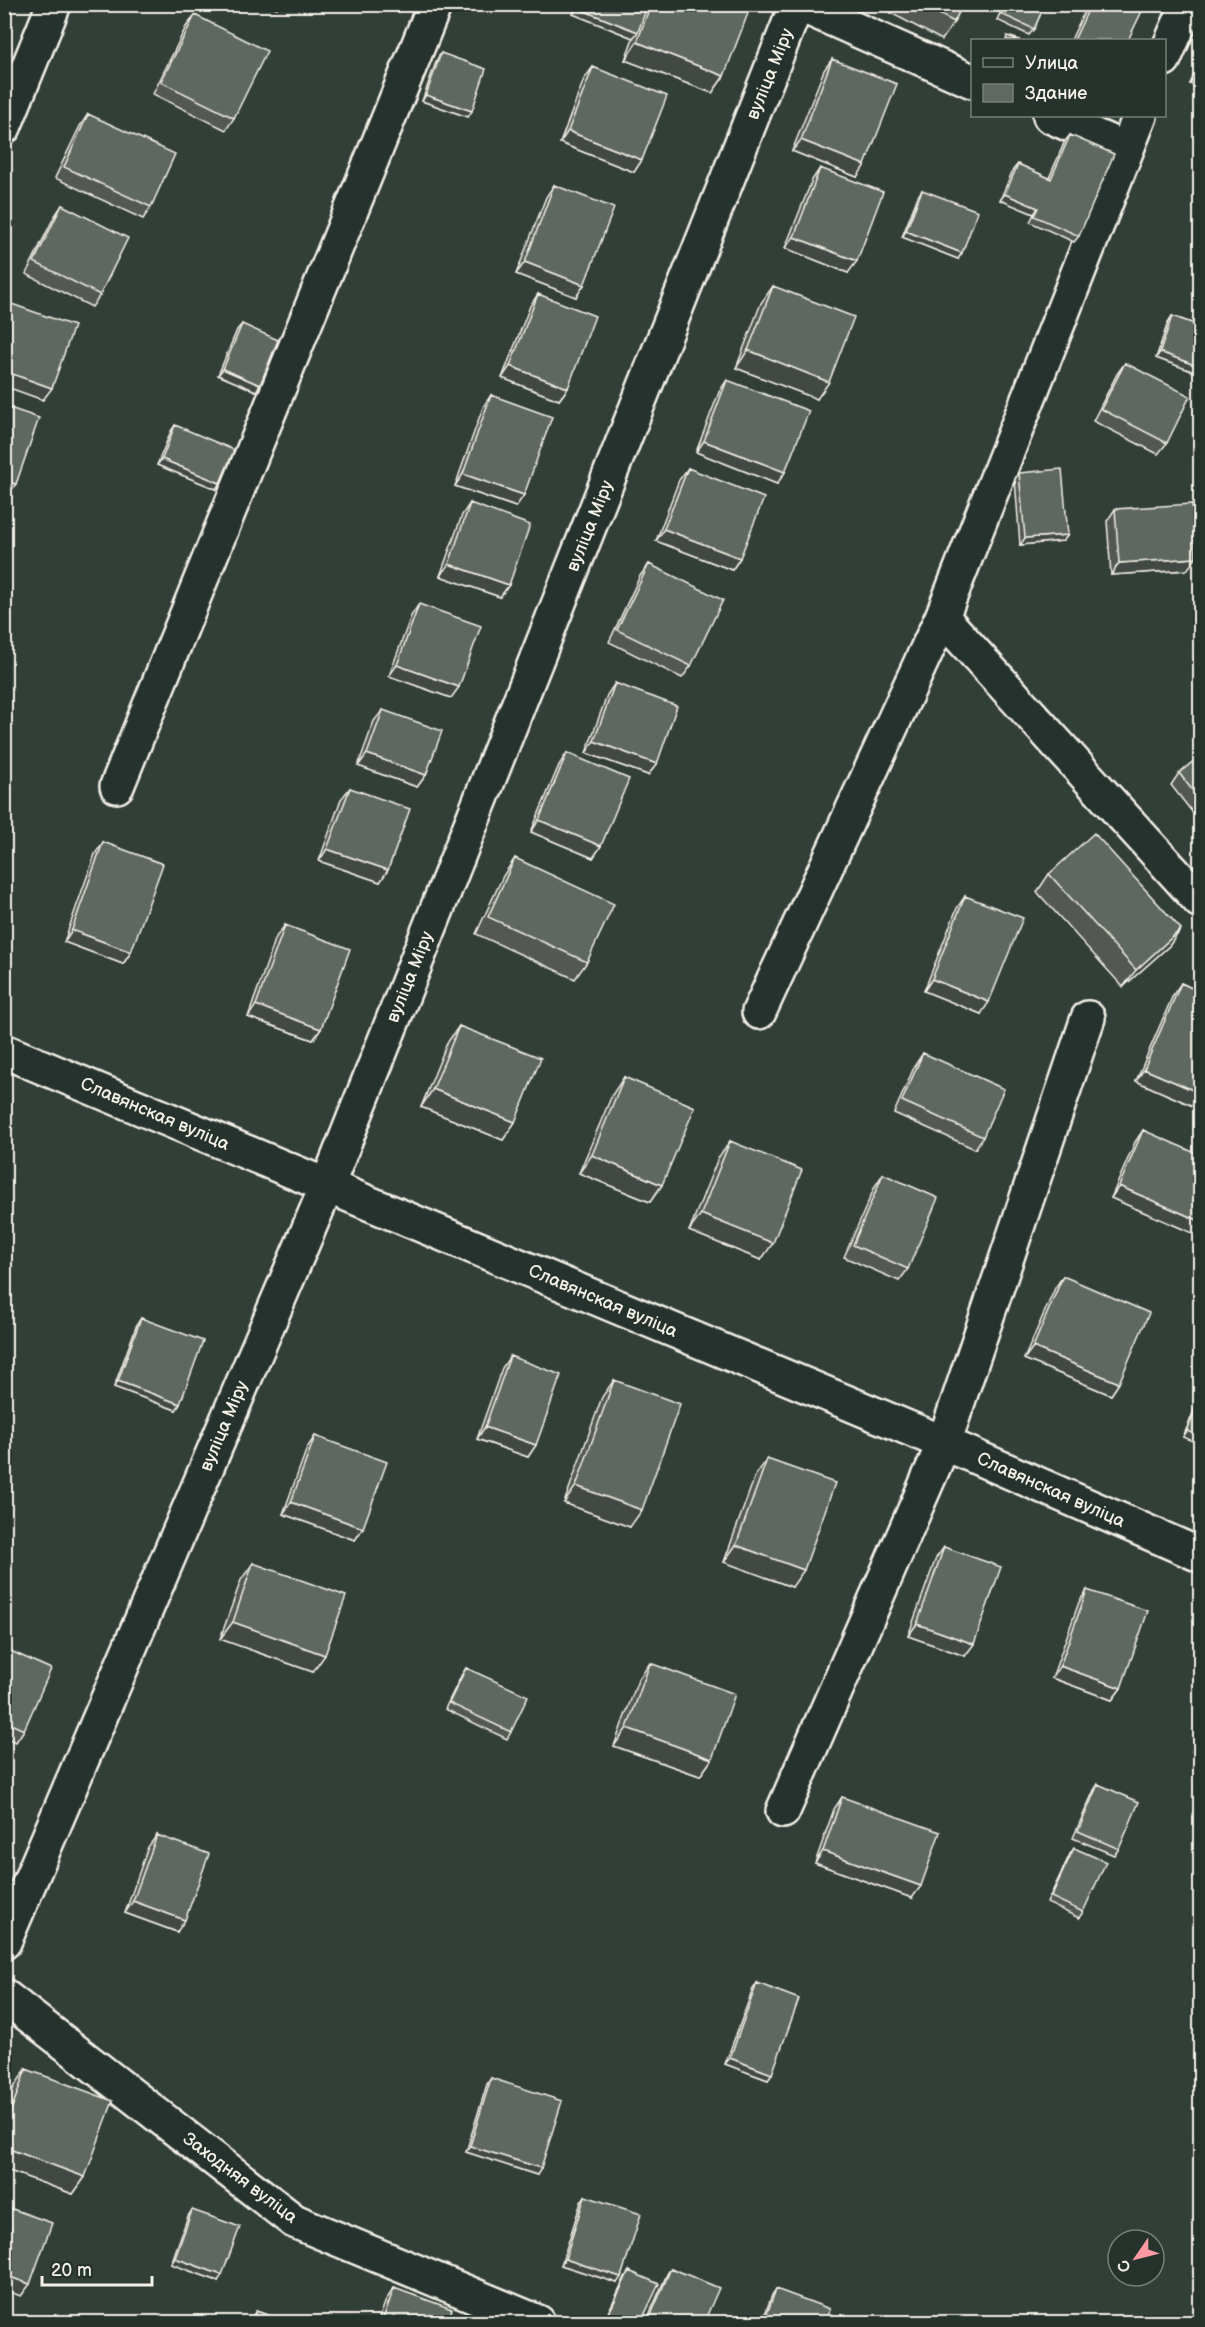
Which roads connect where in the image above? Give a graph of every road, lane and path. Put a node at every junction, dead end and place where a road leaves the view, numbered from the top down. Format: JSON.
{"nodes":[{"id":1,"x":54,"y":4,"type":"edge"},
{"id":2,"x":435,"y":4,"type":"edge"},
{"id":3,"x":798,"y":4,"type":"edge"},
{"id":4,"x":1188,"y":4,"type":"edge"},
{"id":5,"x":1166,"y":54,"type":"edge"},
{"id":6,"x":971,"y":81,"type":"edge"},
{"id":7,"x":1052,"y":117,"type":"edge"},
{"id":8,"x":1140,"y":117,"type":"edge"},
{"id":9,"x":4,"y":127,"type":"edge"},
{"id":10,"x":1125,"y":149,"type":"junction"},
{"id":11,"x":942,"y":617,"type":"junction"},
{"id":12,"x":117,"y":786,"type":"dead end"},
{"id":13,"x":1200,"y":901,"type":"edge"},
{"id":14,"x":759,"y":1012,"type":"dead end"},
{"id":15,"x":1088,"y":1018,"type":"dead end"},
{"id":16,"x":4,"y":1051,"type":"edge"},
{"id":17,"x":327,"y":1186,"type":"junction"},
{"id":18,"x":944,"y":1443,"type":"junction"},
{"id":19,"x":1200,"y":1555,"type":"edge"},
{"id":20,"x":783,"y":1811,"type":"dead end"},
{"id":21,"x":4,"y":1942,"type":"edge"},
{"id":22,"x":4,"y":1996,"type":"edge"},
{"id":23,"x":538,"y":2322,"type":"edge"}],
"edges":[{"from":1,"to":9,"type":"street"},
{"from":2,"to":12,"type":"street"},
{"from":3,"to":6,"type":"street"},
{"from":3,"to":17,"type":"street","name":"вуліца Міру"},
{"from":4,"to":5,"type":"street"},
{"from":7,"to":10,"type":"street"},
{"from":8,"to":10,"type":"street"},
{"from":10,"to":11,"type":"street"},
{"from":11,"to":13,"type":"street"},
{"from":11,"to":14,"type":"street"},
{"from":15,"to":18,"type":"street"},
{"from":16,"to":17,"type":"street","name":"Славянская вуліца"},
{"from":17,"to":18,"type":"street","name":"Славянская вуліца"},
{"from":17,"to":21,"type":"street","name":"вуліца Міру"},
{"from":18,"to":19,"type":"street","name":"Славянская вуліца"},
{"from":18,"to":20,"type":"street"},
{"from":22,"to":23,"type":"street","name":"Заходняя вуліца"}]}
